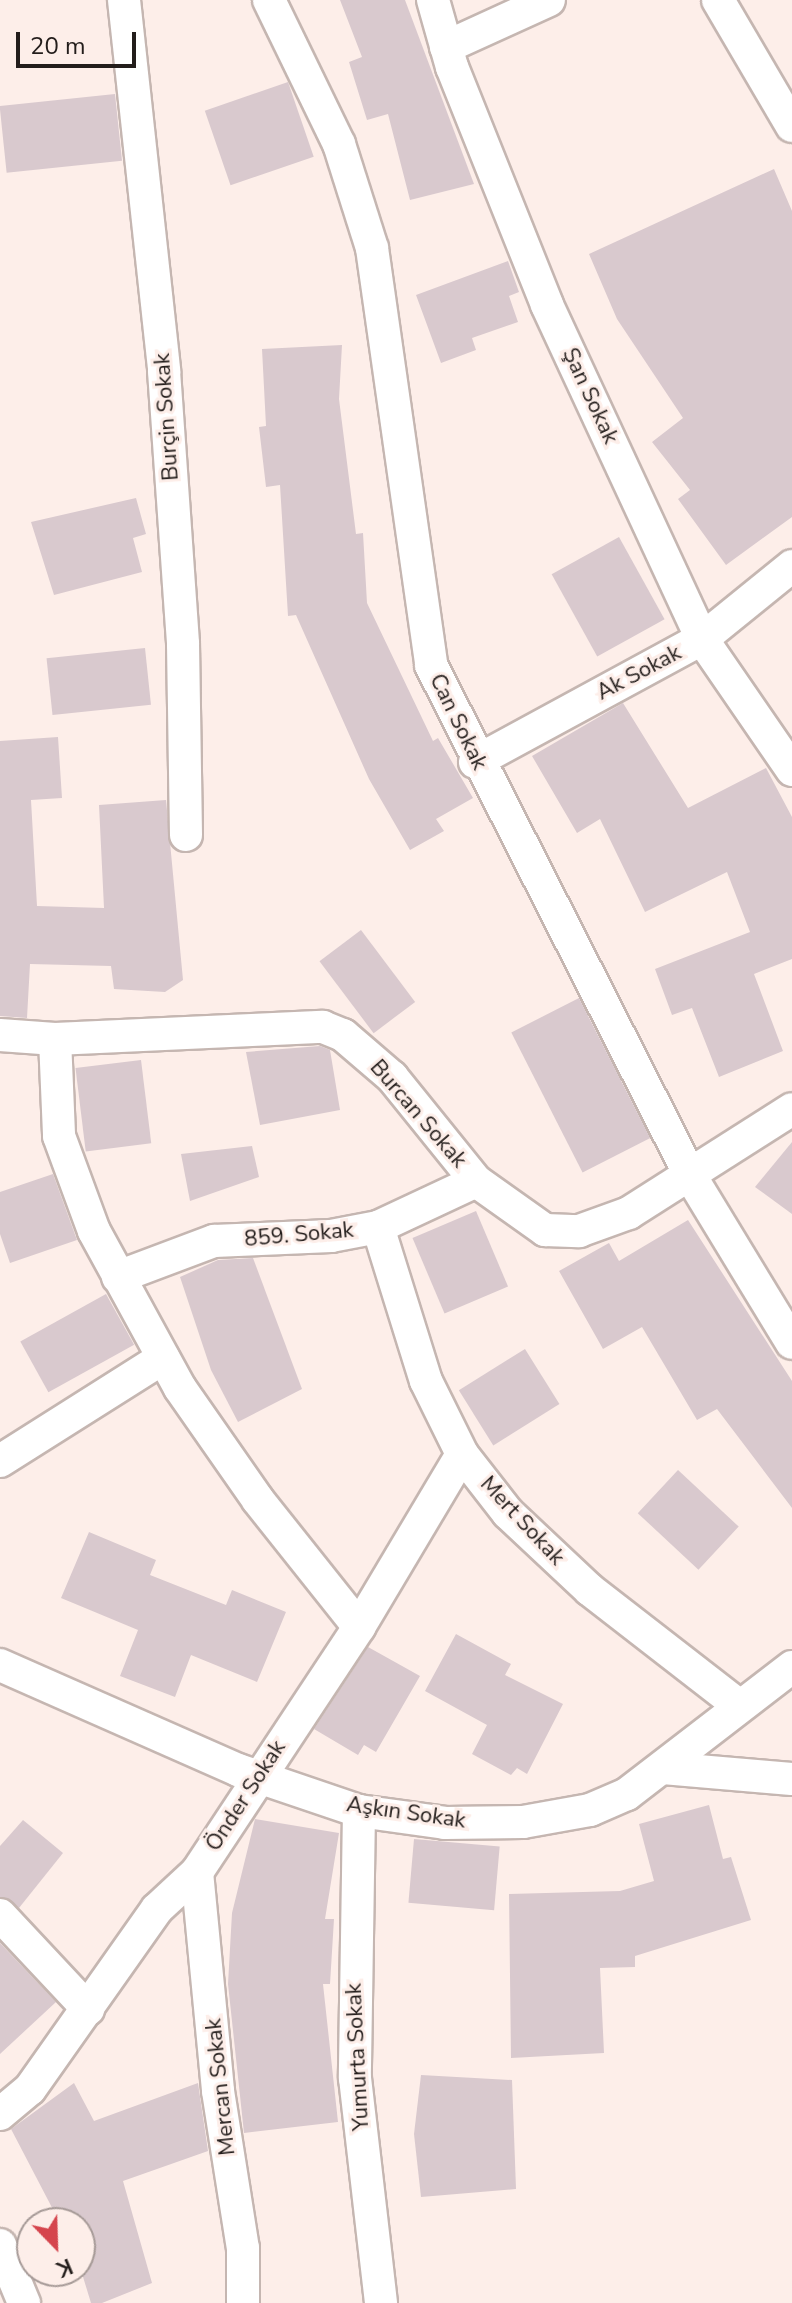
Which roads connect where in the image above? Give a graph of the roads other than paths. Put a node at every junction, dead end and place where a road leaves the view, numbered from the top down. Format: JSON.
{"nodes":[{"id":1,"x":124,"y":0,"type":"edge"},
{"id":2,"x":269,"y":0,"type":"edge"},
{"id":3,"x":433,"y":0,"type":"edge"},
{"id":4,"x":549,"y":0,"type":"edge"},
{"id":5,"x":718,"y":0,"type":"edge"},
{"id":6,"x":446,"y":47,"type":"junction"},
{"id":7,"x":792,"y":126,"type":"edge"},
{"id":8,"x":792,"y":566,"type":"edge"},
{"id":9,"x":702,"y":639,"type":"junction"},
{"id":10,"x":475,"y":762,"type":"junction"},
{"id":11,"x":792,"y":770,"type":"edge"},
{"id":12,"x":186,"y":835,"type":"dead end"},
{"id":13,"x":0,"y":1035,"type":"edge"},
{"id":14,"x":55,"y":1039,"type":"junction"},
{"id":15,"x":792,"y":1109,"type":"edge"},
{"id":16,"x":691,"y":1177,"type":"junction"},
{"id":17,"x":476,"y":1181,"type":"junction"},
{"id":18,"x":378,"y":1227,"type":"junction"},
{"id":19,"x":118,"y":1277,"type":"junction"},
{"id":20,"x":792,"y":1343,"type":"edge"},
{"id":21,"x":163,"y":1358,"type":"junction"},
{"id":22,"x":3,"y":1452,"type":"edge"},
{"id":23,"x":462,"y":1454,"type":"junction"},
{"id":24,"x":359,"y":1627,"type":"junction"},
{"id":25,"x":0,"y":1665,"type":"edge"},
{"id":26,"x":792,"y":1667,"type":"edge"},
{"id":27,"x":738,"y":1705,"type":"junction"},
{"id":28,"x":663,"y":1768,"type":"junction"},
{"id":29,"x":258,"y":1777,"type":"junction"},
{"id":30,"x":792,"y":1779,"type":"edge"},
{"id":31,"x":359,"y":1811,"type":"junction"},
{"id":32,"x":197,"y":1872,"type":"junction"},
{"id":33,"x":0,"y":1915,"type":"edge"},
{"id":34,"x":88,"y":2009,"type":"junction"},
{"id":35,"x":0,"y":2114,"type":"edge"},
{"id":36,"x":0,"y":2245,"type":"edge"},
{"id":37,"x":24,"y":2303,"type":"edge"},
{"id":38,"x":243,"y":2303,"type":"edge"},
{"id":39,"x":381,"y":2303,"type":"edge"}],
"edges":[{"from":1,"to":12,"type":"street","name":"Burçin Sokak"},
{"from":2,"to":10,"type":"street","name":"Can Sokak"},
{"from":3,"to":6,"type":"street","name":"Şan Sokak"},
{"from":4,"to":6,"type":"street"},
{"from":5,"to":7,"type":"street"},
{"from":6,"to":9,"type":"street","name":"Şan Sokak"},
{"from":8,"to":9,"type":"street","name":"Ak Sokak"},
{"from":9,"to":10,"type":"street","name":"Ak Sokak"},
{"from":9,"to":11,"type":"street","name":"Şan Sokak"},
{"from":10,"to":16,"type":"street","name":"Can Sokak"},
{"from":13,"to":14,"type":"street","name":"Burcan Sokak"},
{"from":14,"to":17,"type":"street","name":"Burcan Sokak"},
{"from":14,"to":19,"type":"street"},
{"from":15,"to":16,"type":"street","name":"Burcan Sokak"},
{"from":16,"to":17,"type":"street","name":"Burcan Sokak"},
{"from":16,"to":20,"type":"street","name":"Can Sokak"},
{"from":17,"to":18,"type":"street","name":"859. Sokak"},
{"from":18,"to":19,"type":"street","name":"859. Sokak"},
{"from":18,"to":23,"type":"street","name":"Mert Sokak"},
{"from":19,"to":21,"type":"street"},
{"from":21,"to":22,"type":"street"},
{"from":21,"to":24,"type":"street"},
{"from":23,"to":24,"type":"street","name":"Önder Sokak"},
{"from":23,"to":27,"type":"street","name":"Mert Sokak"},
{"from":24,"to":29,"type":"street","name":"Önder Sokak"},
{"from":25,"to":29,"type":"street","name":"Aşkın Sokak"},
{"from":26,"to":27,"type":"street","name":"Aşkın Sokak"},
{"from":27,"to":28,"type":"street","name":"Aşkın Sokak"},
{"from":28,"to":30,"type":"street"},
{"from":28,"to":31,"type":"street","name":"Aşkın Sokak"},
{"from":29,"to":31,"type":"street","name":"Aşkın Sokak"},
{"from":29,"to":32,"type":"street","name":"Önder Sokak"},
{"from":31,"to":39,"type":"street","name":"Yumurta Sokak"},
{"from":32,"to":34,"type":"street","name":"Önder Sokak"},
{"from":32,"to":38,"type":"street","name":"Mercan Sokak"},
{"from":33,"to":34,"type":"street"},
{"from":34,"to":35,"type":"street","name":"Önder Sokak"},
{"from":36,"to":37,"type":"street"}]}
